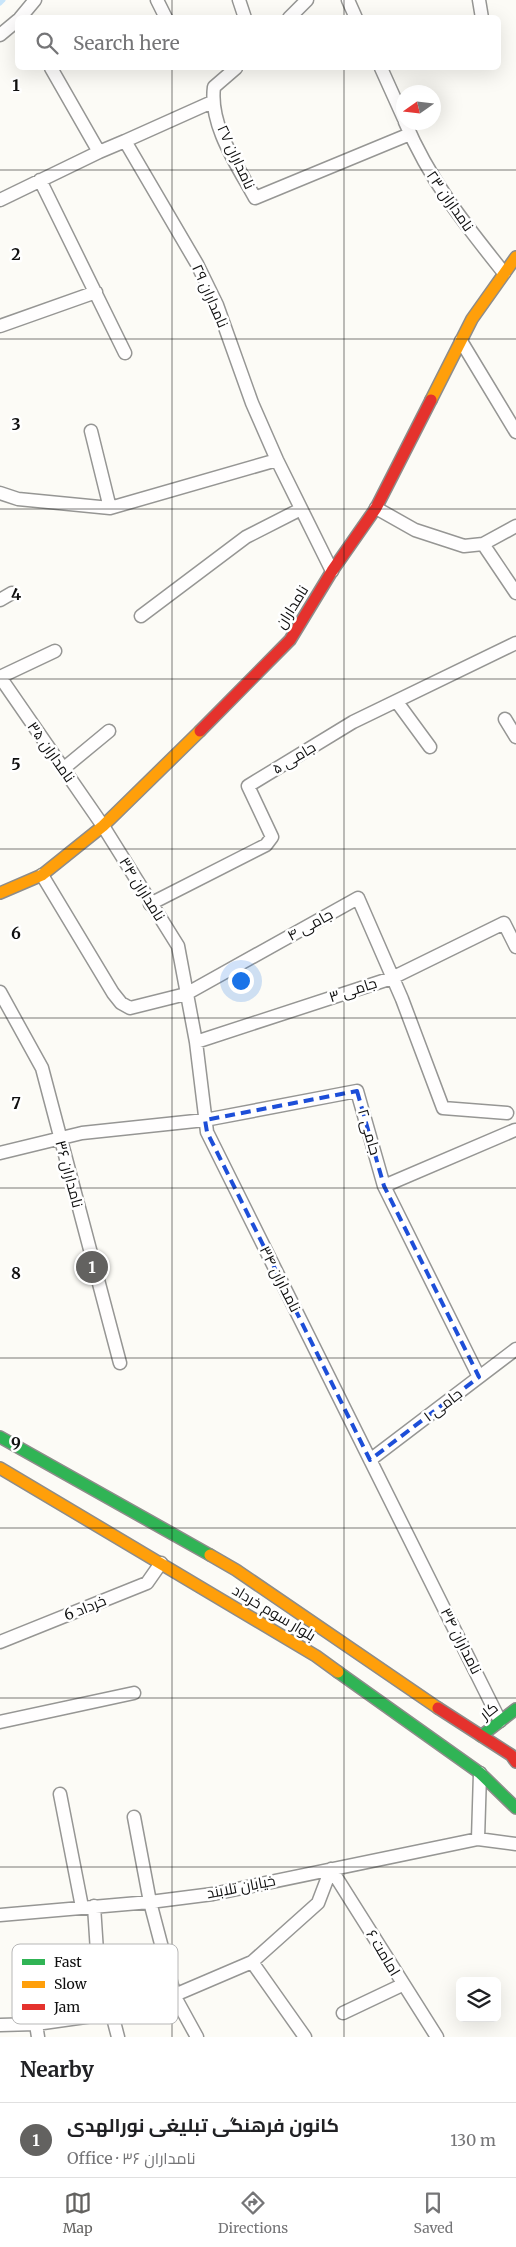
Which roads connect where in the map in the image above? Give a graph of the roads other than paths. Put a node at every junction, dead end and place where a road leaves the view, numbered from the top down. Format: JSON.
{"nodes":[{"id":1,"x":35,"y":0,"type":"edge"},
{"id":2,"x":157,"y":0,"type":"edge"},
{"id":3,"x":239,"y":0,"type":"edge"},
{"id":4,"x":306,"y":0,"type":"edge"},
{"id":5,"x":348,"y":0,"type":"edge"},
{"id":6,"x":478,"y":0,"type":"edge"},
{"id":7,"x":23,"y":15,"type":"edge"},
{"id":8,"x":164,"y":15,"type":"edge"},
{"id":9,"x":244,"y":15,"type":"edge"},
{"id":10,"x":292,"y":15,"type":"edge"},
{"id":11,"x":355,"y":15,"type":"edge"},
{"id":12,"x":481,"y":15,"type":"edge"},
{"id":13,"x":15,"y":23,"type":"edge"},
{"id":14,"x":0,"y":35,"type":"edge"},
{"id":15,"x":52,"y":70,"type":"edge"},
{"id":16,"x":234,"y":70,"type":"edge"},
{"id":17,"x":382,"y":70,"type":"edge"},
{"id":18,"x":396,"y":101,"type":"edge"},
{"id":19,"x":212,"y":102,"type":"junction"},
{"id":20,"x":404,"y":130,"type":"edge"},
{"id":21,"x":409,"y":130,"type":"edge"},
{"id":22,"x":126,"y":141,"type":"junction"},
{"id":23,"x":99,"y":152,"type":"junction"},
{"id":24,"x":40,"y":180,"type":"junction"},
{"id":25,"x":0,"y":200,"type":"edge"},
{"id":26,"x":516,"y":257,"type":"edge"},
{"id":27,"x":504,"y":273,"type":"junction"},
{"id":28,"x":96,"y":292,"type":"junction"},
{"id":29,"x":0,"y":326,"type":"edge"},
{"id":30,"x":460,"y":341,"type":"junction"},
{"id":31,"x":125,"y":353,"type":"dead end"},
{"id":32,"x":91,"y":431,"type":"dead end"},
{"id":33,"x":516,"y":432,"type":"edge"},
{"id":34,"x":277,"y":460,"type":"junction"},
{"id":35,"x":0,"y":493,"type":"edge"},
{"id":36,"x":110,"y":508,"type":"junction"},
{"id":37,"x":376,"y":508,"type":"junction"},
{"id":38,"x":301,"y":509,"type":"junction"},
{"id":39,"x":516,"y":526,"type":"edge"},
{"id":40,"x":483,"y":544,"type":"junction"},
{"id":41,"x":332,"y":571,"type":"junction"},
{"id":42,"x":12,"y":593,"type":"dead end"},
{"id":43,"x":516,"y":593,"type":"edge"},
{"id":44,"x":0,"y":600,"type":"edge"},
{"id":45,"x":142,"y":616,"type":"dead end"},
{"id":46,"x":516,"y":643,"type":"edge"},
{"id":47,"x":55,"y":651,"type":"dead end"},
{"id":48,"x":0,"y":677,"type":"edge"},
{"id":49,"x":397,"y":702,"type":"junction"},
{"id":50,"x":505,"y":719,"type":"dead end"},
{"id":51,"x":109,"y":731,"type":"dead end"},
{"id":52,"x":516,"y":737,"type":"edge"},
{"id":53,"x":430,"y":747,"type":"dead end"},
{"id":54,"x":63,"y":769,"type":"junction"},
{"id":55,"x":103,"y":826,"type":"junction"},
{"id":56,"x":42,"y":874,"type":"junction"},
{"id":57,"x":0,"y":892,"type":"edge"},
{"id":58,"x":150,"y":904,"type":"junction"},
{"id":59,"x":516,"y":947,"type":"edge"},
{"id":60,"x":392,"y":978,"type":"junction"},
{"id":61,"x":0,"y":992,"type":"edge"},
{"id":62,"x":186,"y":994,"type":"junction"},
{"id":63,"x":196,"y":1042,"type":"junction"},
{"id":64,"x":512,"y":1111,"type":"edge"},
{"id":65,"x":205,"y":1120,"type":"junction"},
{"id":66,"x":515,"y":1132,"type":"edge"},
{"id":67,"x":59,"y":1138,"type":"junction"},
{"id":68,"x":0,"y":1153,"type":"edge"},
{"id":69,"x":384,"y":1186,"type":"junction"},
{"id":70,"x":516,"y":1349,"type":"edge"},
{"id":71,"x":120,"y":1363,"type":"dead end"},
{"id":72,"x":480,"y":1377,"type":"junction"},
{"id":73,"x":0,"y":1437,"type":"edge"},
{"id":74,"x":370,"y":1460,"type":"junction"},
{"id":75,"x":0,"y":1468,"type":"edge"},
{"id":76,"x":161,"y":1562,"type":"junction"},
{"id":77,"x":0,"y":1642,"type":"edge"},
{"id":78,"x":134,"y":1693,"type":"dead end"},
{"id":79,"x":516,"y":1708,"type":"edge"},
{"id":80,"x":500,"y":1721,"type":"junction"},
{"id":81,"x":0,"y":1722,"type":"edge"},
{"id":82,"x":481,"y":1736,"type":"junction"},
{"id":83,"x":516,"y":1762,"type":"edge"},
{"id":84,"x":480,"y":1773,"type":"junction"},
{"id":85,"x":60,"y":1794,"type":"dead end"},
{"id":86,"x":516,"y":1808,"type":"edge"},
{"id":87,"x":134,"y":1817,"type":"dead end"},
{"id":88,"x":478,"y":1839,"type":"junction"},
{"id":89,"x":516,"y":1844,"type":"edge"},
{"id":90,"x":331,"y":1869,"type":"junction"},
{"id":91,"x":150,"y":1902,"type":"junction"},
{"id":92,"x":88,"y":1907,"type":"junction"},
{"id":93,"x":0,"y":1915,"type":"edge"},
{"id":94,"x":94,"y":1944,"type":"edge"},
{"id":95,"x":161,"y":1944,"type":"edge"},
{"id":96,"x":252,"y":1962,"type":"junction"},
{"id":97,"x":402,"y":1985,"type":"junction"},
{"id":98,"x":178,"y":1996,"type":"edge"},
{"id":99,"x":178,"y":2002,"type":"edge"},
{"id":100,"x":343,"y":2013,"type":"dead end"},
{"id":101,"x":36,"y":2024,"type":"joint"},
{"id":102,"x":115,"y":2024,"type":"edge"},
{"id":103,"x":0,"y":2025,"type":"edge"},
{"id":104,"x":38,"y":2037,"type":"edge"},
{"id":105,"x":118,"y":2037,"type":"edge"},
{"id":106,"x":197,"y":2037,"type":"edge"},
{"id":107,"x":305,"y":2037,"type":"edge"},
{"id":108,"x":437,"y":2037,"type":"edge"}],
"edges":[{"from":1,"to":7,"type":"street"},
{"from":2,"to":8,"type":"street"},
{"from":3,"to":9,"type":"street"},
{"from":4,"to":10,"type":"street"},
{"from":5,"to":11,"type":"street"},
{"from":6,"to":12,"type":"street"},
{"from":13,"to":14,"type":"street"},
{"from":15,"to":23,"type":"street"},
{"from":16,"to":19,"type":"street"},
{"from":17,"to":18,"type":"street"},
{"from":19,"to":20,"type":"street","name":"نامداران ۲۷"},
{"from":19,"to":22,"type":"street"},
{"from":21,"to":27,"type":"street","name":"نامداران ۲۳"},
{"from":22,"to":23,"type":"street"},
{"from":22,"to":34,"type":"street","name":"نامداران ۲۹"},
{"from":23,"to":24,"type":"street"},
{"from":24,"to":25,"type":"street"},
{"from":24,"to":28,"type":"street"},
{"from":26,"to":27,"type":"main road","name":"نامداران"},
{"from":27,"to":30,"type":"main road","name":"نامداران"},
{"from":28,"to":29,"type":"street"},
{"from":28,"to":31,"type":"street"},
{"from":30,"to":33,"type":"street"},
{"from":30,"to":37,"type":"main road","name":"نامداران"},
{"from":32,"to":36,"type":"street"},
{"from":34,"to":36,"type":"street"},
{"from":34,"to":38,"type":"street","name":"نامداران ۲۹"},
{"from":35,"to":36,"type":"street"},
{"from":37,"to":40,"type":"street"},
{"from":37,"to":41,"type":"main road","name":"نامداران"},
{"from":38,"to":41,"type":"street","name":"نامداران ۲۹"},
{"from":38,"to":45,"type":"street"},
{"from":39,"to":40,"type":"street"},
{"from":40,"to":43,"type":"street"},
{"from":41,"to":55,"type":"main road","name":"نامداران"},
{"from":42,"to":44,"type":"street"},
{"from":46,"to":49,"type":"street","name":"جامی ۵"},
{"from":47,"to":48,"type":"street"},
{"from":48,"to":54,"type":"street","name":"نامداران ۳۵"},
{"from":49,"to":53,"type":"street"},
{"from":49,"to":58,"type":"street","name":"جامی ۵"},
{"from":50,"to":52,"type":"street"},
{"from":51,"to":54,"type":"street"},
{"from":54,"to":55,"type":"street","name":"نامداران ۳۵"},
{"from":55,"to":56,"type":"main road","name":"نامداران"},
{"from":55,"to":58,"type":"street","name":"نامداران ۳۴"},
{"from":56,"to":57,"type":"main road","name":"نامداران"},
{"from":56,"to":62,"type":"street"},
{"from":58,"to":62,"type":"street","name":"نامداران ۳۴"},
{"from":59,"to":60,"type":"street","name":"جامی ۳"},
{"from":60,"to":62,"type":"street","name":"جامی ۴"},
{"from":60,"to":63,"type":"street","name":"جامی ۳"},
{"from":60,"to":64,"type":"street"},
{"from":61,"to":67,"type":"street","name":"نامداران ۳۶"},
{"from":62,"to":63,"type":"street","name":"نامداران ۳۴"},
{"from":63,"to":65,"type":"street","name":"نامداران ۳۴"},
{"from":64,"to":66,"type":"street"},
{"from":65,"to":67,"type":"street"},
{"from":65,"to":69,"type":"street","name":"جامی ۲"},
{"from":65,"to":74,"type":"street","name":"نامداران ۳۴"},
{"from":66,"to":69,"type":"street"},
{"from":67,"to":68,"type":"street"},
{"from":67,"to":71,"type":"street","name":"نامداران ۳۶"},
{"from":69,"to":72,"type":"street"},
{"from":70,"to":72,"type":"street","name":"جامی ۱"},
{"from":72,"to":74,"type":"street","name":"جامی ۱"},
{"from":73,"to":82,"type":"main road","name":"بلوار سوم خرداد"},
{"from":74,"to":80,"type":"street","name":"نامداران ۳۴"},
{"from":75,"to":76,"type":"main road","name":"بلوار سوم خرداد"},
{"from":76,"to":77,"type":"street","name":"خرداد 6"},
{"from":76,"to":84,"type":"main road","name":"بلوار سوم خرداد"},
{"from":78,"to":81,"type":"street"},
{"from":79,"to":80,"type":"main road","name":"کار"},
{"from":80,"to":82,"type":"main road","name":"کار"},
{"from":82,"to":83,"type":"main road","name":"بلوار سوم خرداد"},
{"from":84,"to":86,"type":"main road","name":"بلوار سوم خرداد"},
{"from":84,"to":88,"type":"street"},
{"from":85,"to":92,"type":"street"},
{"from":87,"to":91,"type":"street"},
{"from":88,"to":89,"type":"street","name":"خیابان تلابند"},
{"from":88,"to":90,"type":"street","name":"خیابان تلابند"},
{"from":90,"to":91,"type":"street","name":"خیابان تلابند"},
{"from":90,"to":96,"type":"street"},
{"from":90,"to":97,"type":"street","name":"امامت ۶"},
{"from":91,"to":92,"type":"street","name":"خیابان تلابند"},
{"from":91,"to":95,"type":"street"},
{"from":92,"to":93,"type":"street","name":"خیابان تلابند"},
{"from":92,"to":94,"type":"street"},
{"from":96,"to":98,"type":"street"},
{"from":96,"to":107,"type":"street"},
{"from":97,"to":100,"type":"street"},
{"from":97,"to":108,"type":"street","name":"امامت ۶"},
{"from":99,"to":106,"type":"street"},
{"from":101,"to":103,"type":"street"},
{"from":101,"to":104,"type":"street"},
{"from":102,"to":105,"type":"street"}]}
